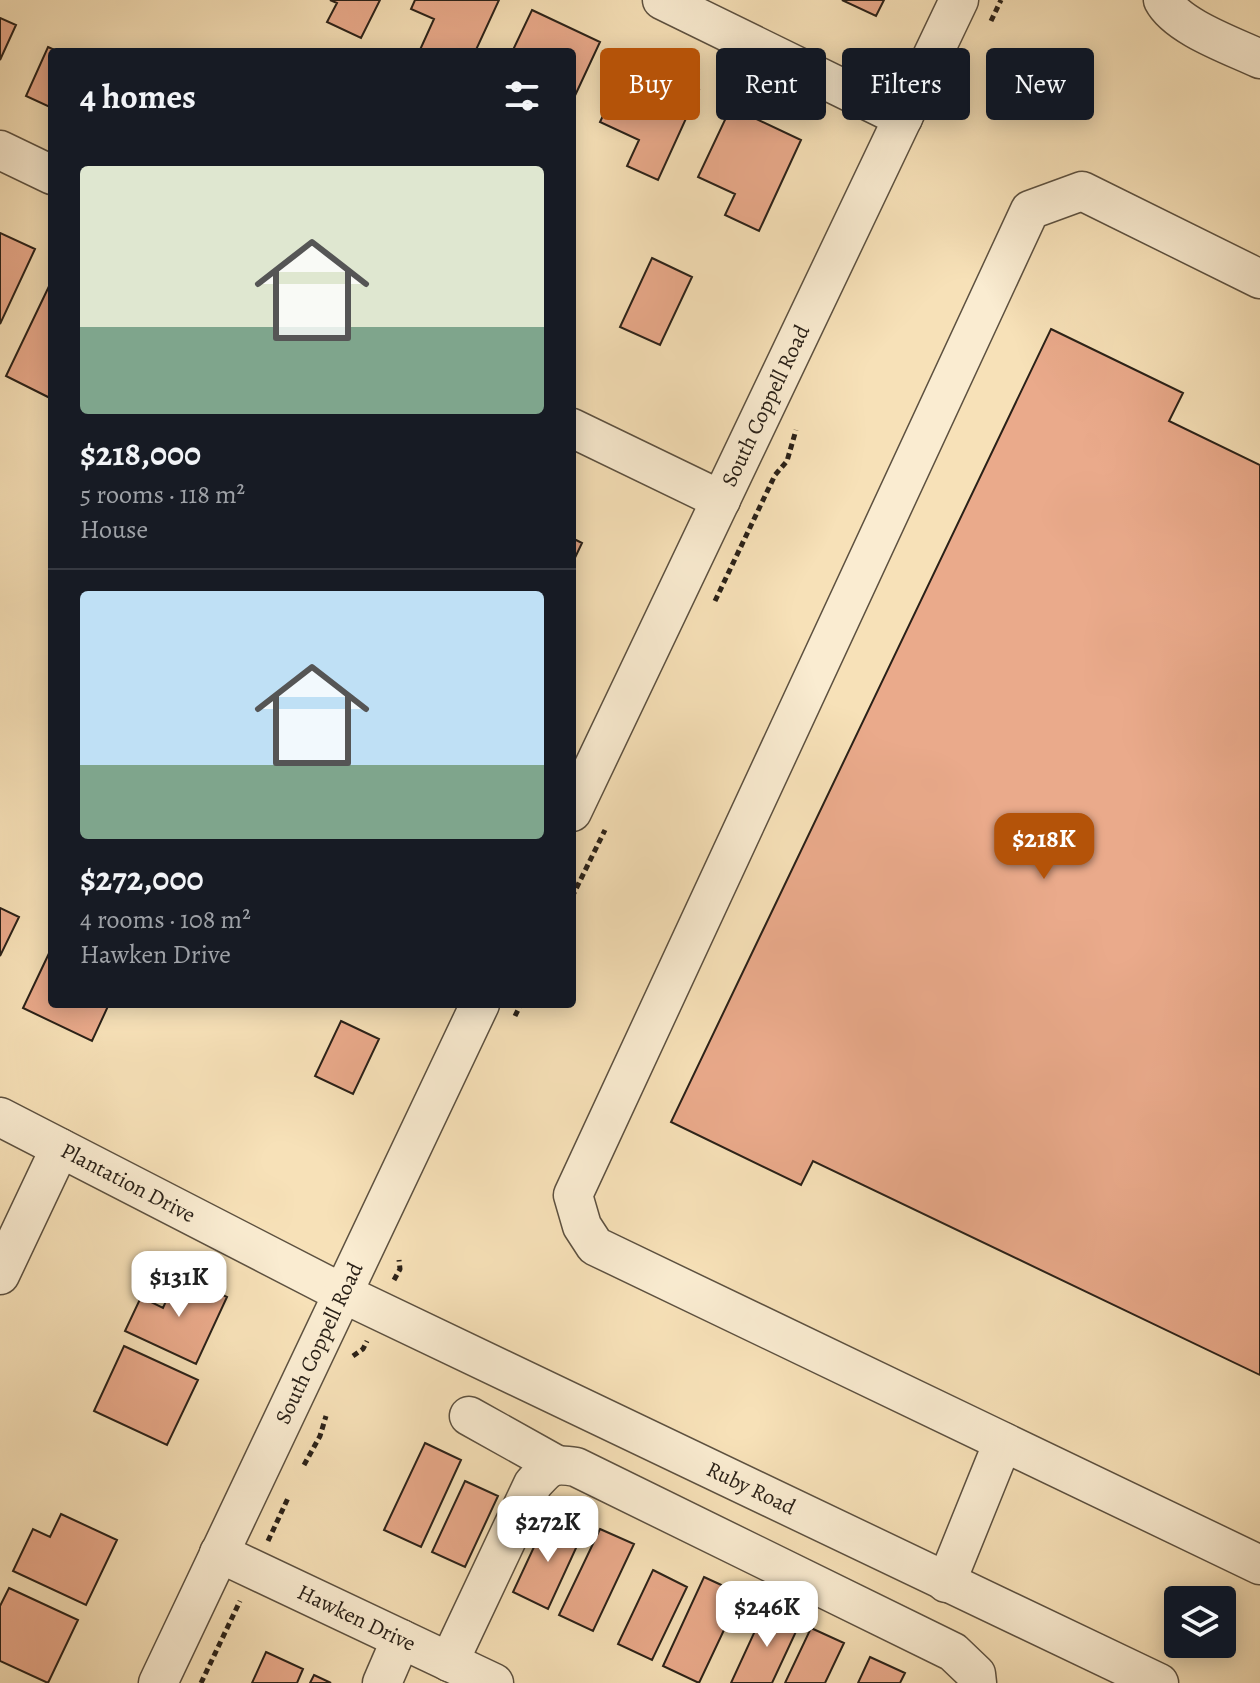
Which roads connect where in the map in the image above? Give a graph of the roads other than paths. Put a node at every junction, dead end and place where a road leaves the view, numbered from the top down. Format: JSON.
{"nodes":[{"id":1,"x":662,"y":0,"type":"edge"},
{"id":2,"x":959,"y":0,"type":"edge"},
{"id":3,"x":1163,"y":0,"type":"edge"},
{"id":4,"x":936,"y":48,"type":"edge"},
{"id":5,"x":1260,"y":59,"type":"edge"},
{"id":6,"x":842,"y":88,"type":"edge"},
{"id":7,"x":902,"y":120,"type":"edge"},
{"id":8,"x":0,"y":150,"type":"edge"},
{"id":9,"x":48,"y":173,"type":"edge"},
{"id":10,"x":1260,"y":279,"type":"edge"},
{"id":11,"x":576,"y":430,"type":"edge"},
{"id":12,"x":721,"y":500,"type":"junction"},
{"id":13,"x":576,"y":804,"type":"edge"},
{"id":14,"x":478,"y":1008,"type":"edge"},
{"id":15,"x":0,"y":1117,"type":"edge"},
{"id":16,"x":60,"y":1148,"type":"junction"},
{"id":17,"x":0,"y":1275,"type":"edge"},
{"id":18,"x":342,"y":1293,"type":"junction"},
{"id":19,"x":469,"y":1416,"type":"dead end"},
{"id":20,"x":1003,"y":1442,"type":"junction"},
{"id":21,"x":555,"y":1464,"type":"junction"},
{"id":22,"x":219,"y":1553,"type":"junction"},
{"id":23,"x":1260,"y":1565,"type":"edge"},
{"id":24,"x":946,"y":1583,"type":"junction"},
{"id":25,"x":401,"y":1639,"type":"junction"},
{"id":26,"x":449,"y":1662,"type":"junction"},
{"id":27,"x":983,"y":1680,"type":"edge"},
{"id":28,"x":158,"y":1683,"type":"edge"},
{"id":29,"x":382,"y":1683,"type":"edge"},
{"id":30,"x":494,"y":1683,"type":"edge"},
{"id":31,"x":1159,"y":1683,"type":"edge"}],
"edges":[{"from":1,"to":6,"type":"street"},
{"from":2,"to":4,"type":"street","name":"South Coppell Road"},
{"from":3,"to":5,"type":"street"},
{"from":7,"to":12,"type":"street","name":"South Coppell Road"},
{"from":8,"to":9,"type":"street"},
{"from":10,"to":20,"type":"street"},
{"from":11,"to":12,"type":"street"},
{"from":12,"to":13,"type":"street","name":"South Coppell Road"},
{"from":14,"to":18,"type":"street","name":"South Coppell Road"},
{"from":15,"to":16,"type":"street","name":"Plantation Drive"},
{"from":16,"to":17,"type":"street"},
{"from":16,"to":18,"type":"street","name":"Plantation Drive"},
{"from":18,"to":22,"type":"street","name":"South Coppell Road"},
{"from":18,"to":24,"type":"street","name":"Ruby Road"},
{"from":19,"to":21,"type":"street"},
{"from":20,"to":23,"type":"street"},
{"from":20,"to":24,"type":"street"},
{"from":21,"to":26,"type":"street"},
{"from":21,"to":27,"type":"street"},
{"from":22,"to":25,"type":"street","name":"Hawken Drive"},
{"from":22,"to":28,"type":"street","name":"South Coppell Road"},
{"from":24,"to":31,"type":"street","name":"Ruby Road"},
{"from":25,"to":26,"type":"street","name":"Hawken Drive"},
{"from":25,"to":29,"type":"street"},
{"from":26,"to":30,"type":"street","name":"Hawken Drive"}]}
